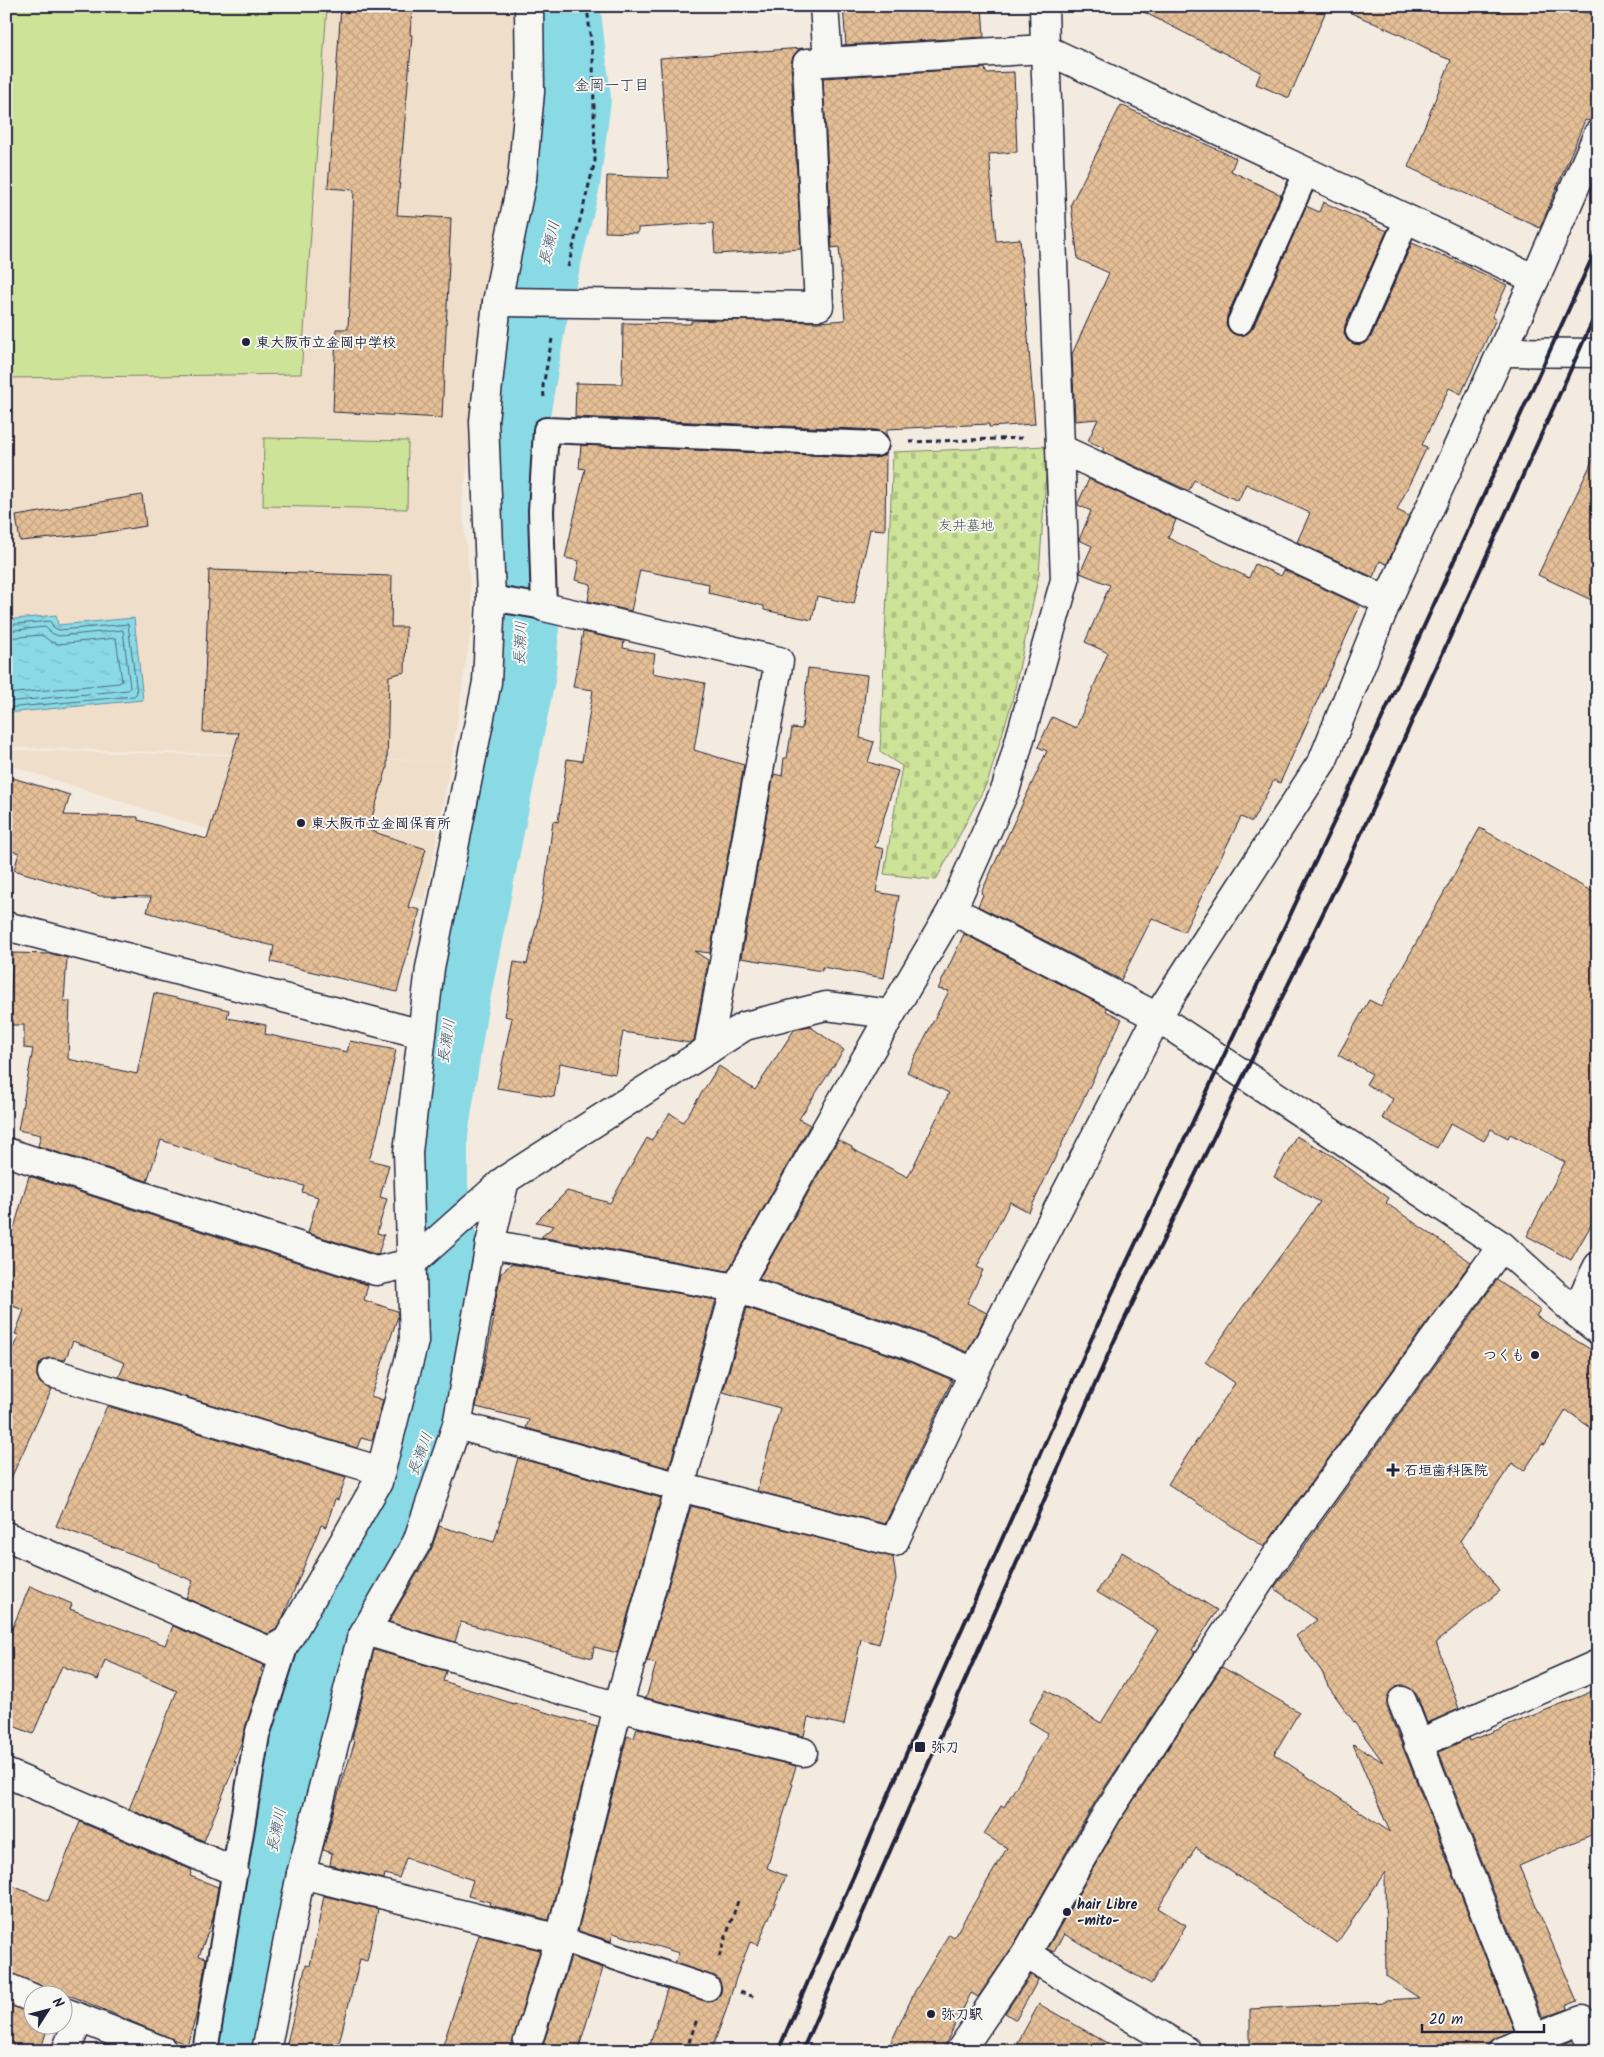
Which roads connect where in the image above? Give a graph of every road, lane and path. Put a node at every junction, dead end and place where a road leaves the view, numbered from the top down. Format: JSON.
{"nodes":[{"id":1,"x":529,"y":6,"type":"edge"},
{"id":2,"x":587,"y":6,"type":"edge"},
{"id":3,"x":824,"y":6,"type":"edge"},
{"id":4,"x":1044,"y":6,"type":"edge"},
{"id":5,"x":1045,"y":49,"type":"junction"},
{"id":6,"x":828,"y":61,"type":"junction"},
{"id":7,"x":1598,"y":134,"type":"edge"},
{"id":8,"x":1307,"y":171,"type":"junction"},
{"id":9,"x":1407,"y":219,"type":"junction"},
{"id":10,"x":1535,"y":279,"type":"junction"},
{"id":11,"x":508,"y":302,"type":"junction"},
{"id":12,"x":555,"y":303,"type":"junction"},
{"id":13,"x":1240,"y":322,"type":"dead end"},
{"id":14,"x":1358,"y":332,"type":"dead end"},
{"id":15,"x":1502,"y":352,"type":"junction"},
{"id":16,"x":1598,"y":353,"type":"edge"},
{"id":17,"x":546,"y":430,"type":"junction"},
{"id":18,"x":1061,"y":443,"type":"junction"},
{"id":19,"x":876,"y":444,"type":"joint"},
{"id":20,"x":502,"y":600,"type":"junction"},
{"id":21,"x":1387,"y":601,"type":"junction"},
{"id":22,"x":539,"y":606,"type":"junction"},
{"id":23,"x":952,"y":910,"type":"junction"},
{"id":24,"x":6,"y":926,"type":"edge"},
{"id":25,"x":891,"y":1014,"type":"junction"},
{"id":26,"x":1157,"y":1017,"type":"junction"},
{"id":27,"x":422,"y":1034,"type":"junction"},
{"id":28,"x":708,"y":1050,"type":"junction"},
{"id":29,"x":6,"y":1152,"type":"edge"},
{"id":30,"x":505,"y":1180,"type":"junction"},
{"id":31,"x":490,"y":1244,"type":"junction"},
{"id":32,"x":1502,"y":1246,"type":"junction"},
{"id":33,"x":412,"y":1263,"type":"junction"},
{"id":34,"x":1598,"y":1266,"type":"edge"},
{"id":35,"x":736,"y":1288,"type":"junction"},
{"id":36,"x":1574,"y":1312,"type":"junction"},
{"id":37,"x":1598,"y":1330,"type":"edge"},
{"id":38,"x":52,"y":1372,"type":"dead end"},
{"id":39,"x":974,"y":1372,"type":"junction"},
{"id":40,"x":457,"y":1425,"type":"junction"},
{"id":41,"x":381,"y":1471,"type":"junction"},
{"id":42,"x":680,"y":1487,"type":"junction"},
{"id":43,"x":6,"y":1536,"type":"edge"},
{"id":44,"x":366,"y":1631,"type":"junction"},
{"id":45,"x":287,"y":1641,"type":"junction"},
{"id":46,"x":1598,"y":1664,"type":"edge"},
{"id":47,"x":1402,"y":1701,"type":"dead end"},
{"id":48,"x":618,"y":1707,"type":"junction"},
{"id":49,"x":1418,"y":1744,"type":"junction"},
{"id":50,"x":803,"y":1752,"type":"dead end"},
{"id":51,"x":6,"y":1773,"type":"edge"},
{"id":52,"x":234,"y":1871,"type":"junction"},
{"id":53,"x":301,"y":1874,"type":"junction"},
{"id":54,"x":560,"y":1939,"type":"junction"},
{"id":55,"x":1026,"y":1954,"type":"junction"},
{"id":56,"x":6,"y":1987,"type":"edge"},
{"id":57,"x":708,"y":1988,"type":"dead end"},
{"id":58,"x":732,"y":1989,"type":"dead end"},
{"id":59,"x":22,"y":1994,"type":"edge"},
{"id":60,"x":755,"y":1998,"type":"dead end"},
{"id":61,"x":72,"y":2014,"type":"edge"},
{"id":62,"x":68,"y":2034,"type":"edge"},
{"id":63,"x":1534,"y":2039,"type":"junction"},
{"id":64,"x":66,"y":2051,"type":"edge"},
{"id":65,"x":163,"y":2051,"type":"edge"},
{"id":66,"x":205,"y":2051,"type":"edge"},
{"id":67,"x":266,"y":2051,"type":"edge"},
{"id":68,"x":525,"y":2051,"type":"edge"},
{"id":69,"x":960,"y":2051,"type":"edge"},
{"id":70,"x":1187,"y":2051,"type":"edge"},
{"id":71,"x":1502,"y":2051,"type":"edge"},
{"id":72,"x":1594,"y":2051,"type":"edge"}],
"edges":[{"from":1,"to":11,"type":"street"},
{"from":2,"to":12,"type":"path"},
{"from":3,"to":6,"type":"street"},
{"from":4,"to":5,"type":"street"},
{"from":5,"to":6,"type":"street"},
{"from":5,"to":8,"type":"street"},
{"from":5,"to":18,"type":"street"},
{"from":6,"to":12,"type":"street"},
{"from":7,"to":10,"type":"street"},
{"from":8,"to":9,"type":"street"},
{"from":8,"to":13,"type":"lane"},
{"from":9,"to":10,"type":"street"},
{"from":9,"to":14,"type":"lane"},
{"from":10,"to":15,"type":"street"},
{"from":11,"to":12,"type":"street"},
{"from":11,"to":20,"type":"street"},
{"from":12,"to":17,"type":"path"},
{"from":15,"to":16,"type":"street"},
{"from":15,"to":21,"type":"street"},
{"from":17,"to":19,"type":"lane"},
{"from":17,"to":22,"type":"lane"},
{"from":18,"to":19,"type":"path"},
{"from":18,"to":21,"type":"street"},
{"from":18,"to":23,"type":"street"},
{"from":20,"to":22,"type":"lane"},
{"from":20,"to":27,"type":"street"},
{"from":21,"to":26,"type":"street"},
{"from":22,"to":28,"type":"street"},
{"from":23,"to":25,"type":"street"},
{"from":23,"to":26,"type":"street"},
{"from":24,"to":27,"type":"street"},
{"from":25,"to":28,"type":"street"},
{"from":25,"to":35,"type":"street"},
{"from":26,"to":32,"type":"street"},
{"from":26,"to":39,"type":"street"},
{"from":27,"to":33,"type":"street"},
{"from":28,"to":30,"type":"street"},
{"from":29,"to":33,"type":"street"},
{"from":30,"to":31,"type":"street"},
{"from":30,"to":33,"type":"street"},
{"from":31,"to":35,"type":"street"},
{"from":31,"to":40,"type":"street"},
{"from":32,"to":36,"type":"street"},
{"from":32,"to":55,"type":"street"},
{"from":33,"to":41,"type":"street"},
{"from":34,"to":36,"type":"street"},
{"from":35,"to":39,"type":"street"},
{"from":35,"to":42,"type":"street"},
{"from":36,"to":37,"type":"street"},
{"from":38,"to":41,"type":"street"},
{"from":39,"to":42,"type":"street"},
{"from":40,"to":42,"type":"street"},
{"from":40,"to":44,"type":"street"},
{"from":41,"to":45,"type":"street"},
{"from":42,"to":48,"type":"street"},
{"from":43,"to":45,"type":"street"},
{"from":44,"to":48,"type":"street"},
{"from":44,"to":53,"type":"street"},
{"from":45,"to":52,"type":"lane"},
{"from":46,"to":49,"type":"street"},
{"from":47,"to":49,"type":"street"},
{"from":48,"to":50,"type":"street"},
{"from":48,"to":54,"type":"street"},
{"from":49,"to":63,"type":"street"},
{"from":51,"to":52,"type":"street"},
{"from":52,"to":66,"type":"lane"},
{"from":53,"to":54,"type":"street"},
{"from":53,"to":67,"type":"street"},
{"from":54,"to":57,"type":"lane"},
{"from":54,"to":68,"type":"street"},
{"from":55,"to":69,"type":"street"},
{"from":55,"to":70,"type":"street"},
{"from":56,"to":59,"type":"street"},
{"from":58,"to":60,"type":"path"},
{"from":61,"to":65,"type":"street"},
{"from":62,"to":64,"type":"street"},
{"from":63,"to":71,"type":"street"},
{"from":63,"to":72,"type":"street"}]}
